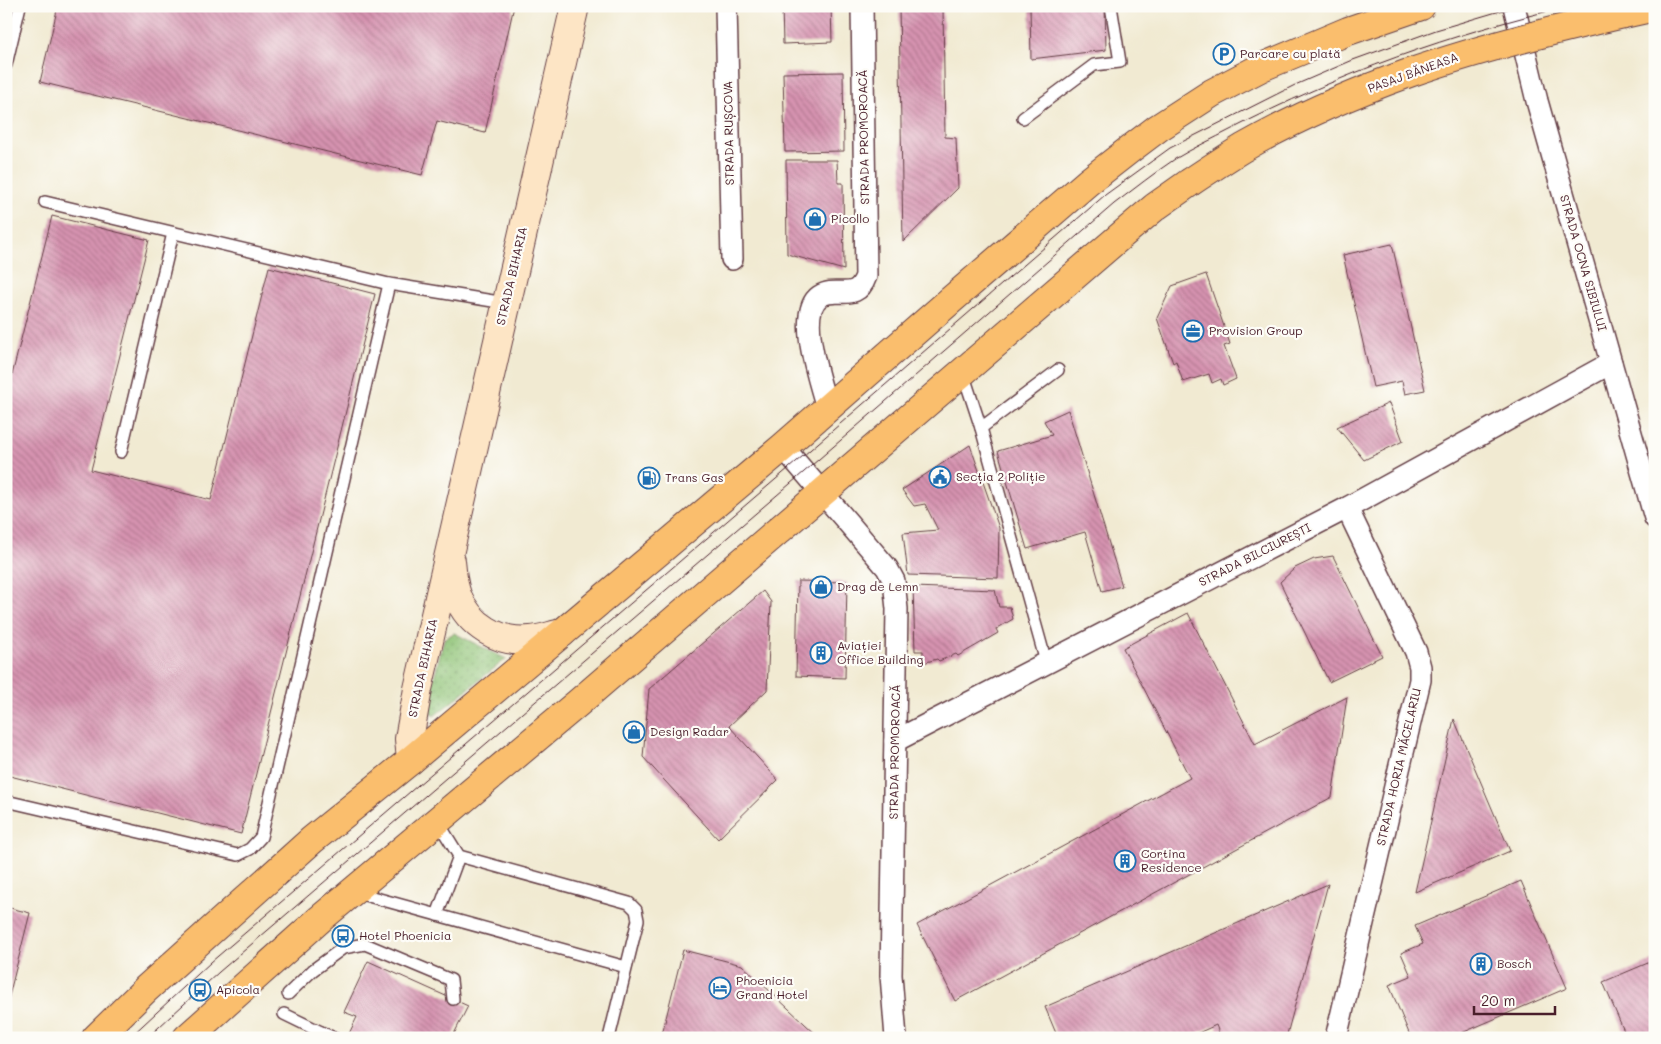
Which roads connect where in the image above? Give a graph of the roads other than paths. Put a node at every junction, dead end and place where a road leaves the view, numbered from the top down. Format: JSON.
{"nodes":[{"id":1,"x":20,"y":6,"type":"edge"},
{"id":2,"x":575,"y":6,"type":"edge"},
{"id":3,"x":726,"y":6,"type":"edge"},
{"id":4,"x":862,"y":6,"type":"edge"},
{"id":5,"x":1111,"y":6,"type":"edge"},
{"id":6,"x":1421,"y":6,"type":"edge"},
{"id":7,"x":1514,"y":6,"type":"edge"},
{"id":8,"x":1655,"y":7,"type":"edge"},
{"id":9,"x":6,"y":65,"type":"edge"},
{"id":10,"x":1023,"y":118,"type":"dead end"},
{"id":11,"x":45,"y":202,"type":"dead end"},
{"id":12,"x":173,"y":233,"type":"junction"},
{"id":13,"x":732,"y":259,"type":"dead end"},
{"id":14,"x":389,"y":284,"type":"junction"},
{"id":15,"x":506,"y":303,"type":"junction"},
{"id":16,"x":1611,"y":363,"type":"junction"},
{"id":17,"x":1058,"y":370,"type":"dead end"},
{"id":18,"x":963,"y":374,"type":"junction"},
{"id":19,"x":827,"y":408,"type":"junction"},
{"id":20,"x":981,"y":428,"type":"junction"},
{"id":21,"x":783,"y":447,"type":"junction"},
{"id":22,"x":121,"y":452,"type":"dead end"},
{"id":23,"x":822,"y":494,"type":"junction"},
{"id":24,"x":1347,"y":508,"type":"junction"},
{"id":25,"x":1655,"y":518,"type":"edge"},
{"id":26,"x":450,"y":547,"type":"junction"},
{"id":27,"x":562,"y":633,"type":"junction"},
{"id":28,"x":1046,"y":662,"type":"junction"},
{"id":29,"x":895,"y":740,"type":"junction"},
{"id":30,"x":411,"y":760,"type":"junction"},
{"id":31,"x":6,"y":800,"type":"edge"},
{"id":32,"x":438,"y":822,"type":"junction"},
{"id":33,"x":459,"y":856,"type":"junction"},
{"id":34,"x":352,"y":892,"type":"junction"},
{"id":35,"x":437,"y":915,"type":"junction"},
{"id":36,"x":626,"y":967,"type":"junction"},
{"id":37,"x":288,"y":994,"type":"dead end"},
{"id":38,"x":453,"y":999,"type":"dead end"},
{"id":39,"x":284,"y":1014,"type":"dead end"},
{"id":40,"x":320,"y":1035,"type":"edge"},
{"id":41,"x":96,"y":1038,"type":"edge"},
{"id":42,"x":187,"y":1038,"type":"edge"},
{"id":43,"x":334,"y":1038,"type":"edge"},
{"id":44,"x":608,"y":1038,"type":"edge"},
{"id":45,"x":896,"y":1038,"type":"edge"},
{"id":46,"x":1336,"y":1038,"type":"edge"}],
"edges":[{"from":1,"to":9,"type":"lane"},
{"from":2,"to":15,"type":"street","name":"STRADA BIHARIA"},
{"from":3,"to":13,"type":"street","name":"STRADA RUȘCOVA"},
{"from":4,"to":19,"type":"street","name":"STRADA PROMOROACĂ"},
{"from":5,"to":10,"type":"lane"},
{"from":6,"to":19,"type":"main road"},
{"from":7,"to":16,"type":"street","name":"STRADA OCNA SIBIULUI"},
{"from":8,"to":18,"type":"main road","name":"PASAJ BĂNEASA","bridge":true},
{"from":11,"to":12,"type":"lane"},
{"from":12,"to":14,"type":"lane"},
{"from":12,"to":22,"type":"lane"},
{"from":14,"to":15,"type":"lane"},
{"from":14,"to":31,"type":"lane"},
{"from":15,"to":26,"type":"street","name":"STRADA BIHARIA"},
{"from":16,"to":24,"type":"street","name":"STRADA BILCIUREȘTI"},
{"from":16,"to":25,"type":"street","name":"STRADA OCNA SIBIULUI"},
{"from":17,"to":20,"type":"lane"},
{"from":18,"to":20,"type":"lane"},
{"from":18,"to":23,"type":"main road","name":"PASAJ BĂNEASA"},
{"from":19,"to":21,"type":"main road"},
{"from":20,"to":28,"type":"lane"},
{"from":21,"to":23,"type":"street","name":"STRADA PROMOROACĂ"},
{"from":21,"to":27,"type":"main road"},
{"from":23,"to":29,"type":"street","name":"STRADA PROMOROACĂ"},
{"from":23,"to":32,"type":"main road","name":"PASAJ BĂNEASA"},
{"from":24,"to":28,"type":"street","name":"STRADA BILCIUREȘTI"},
{"from":24,"to":46,"type":"street","name":"STRADA HORIA MĂCELARIU"},
{"from":26,"to":27,"type":"street","name":"STRADA BIHARIA"},
{"from":26,"to":30,"type":"street","name":"STRADA BIHARIA"},
{"from":27,"to":30,"type":"main road"},
{"from":28,"to":29,"type":"street","name":"STRADA BILCIUREȘTI"},
{"from":29,"to":45,"type":"street","name":"STRADA PROMOROACĂ"},
{"from":30,"to":41,"type":"main road"},
{"from":32,"to":33,"type":"lane"},
{"from":32,"to":34,"type":"main road","name":"PASAJ BĂNEASA"},
{"from":33,"to":35,"type":"lane"},
{"from":33,"to":36,"type":"lane"},
{"from":34,"to":35,"type":"lane"},
{"from":34,"to":42,"type":"main road","name":"PASAJ BĂNEASA"},
{"from":35,"to":36,"type":"lane"},
{"from":36,"to":44,"type":"lane"},
{"from":37,"to":38,"type":"lane"},
{"from":39,"to":40,"type":"lane"},
{"from":40,"to":43,"type":"lane"}]}
